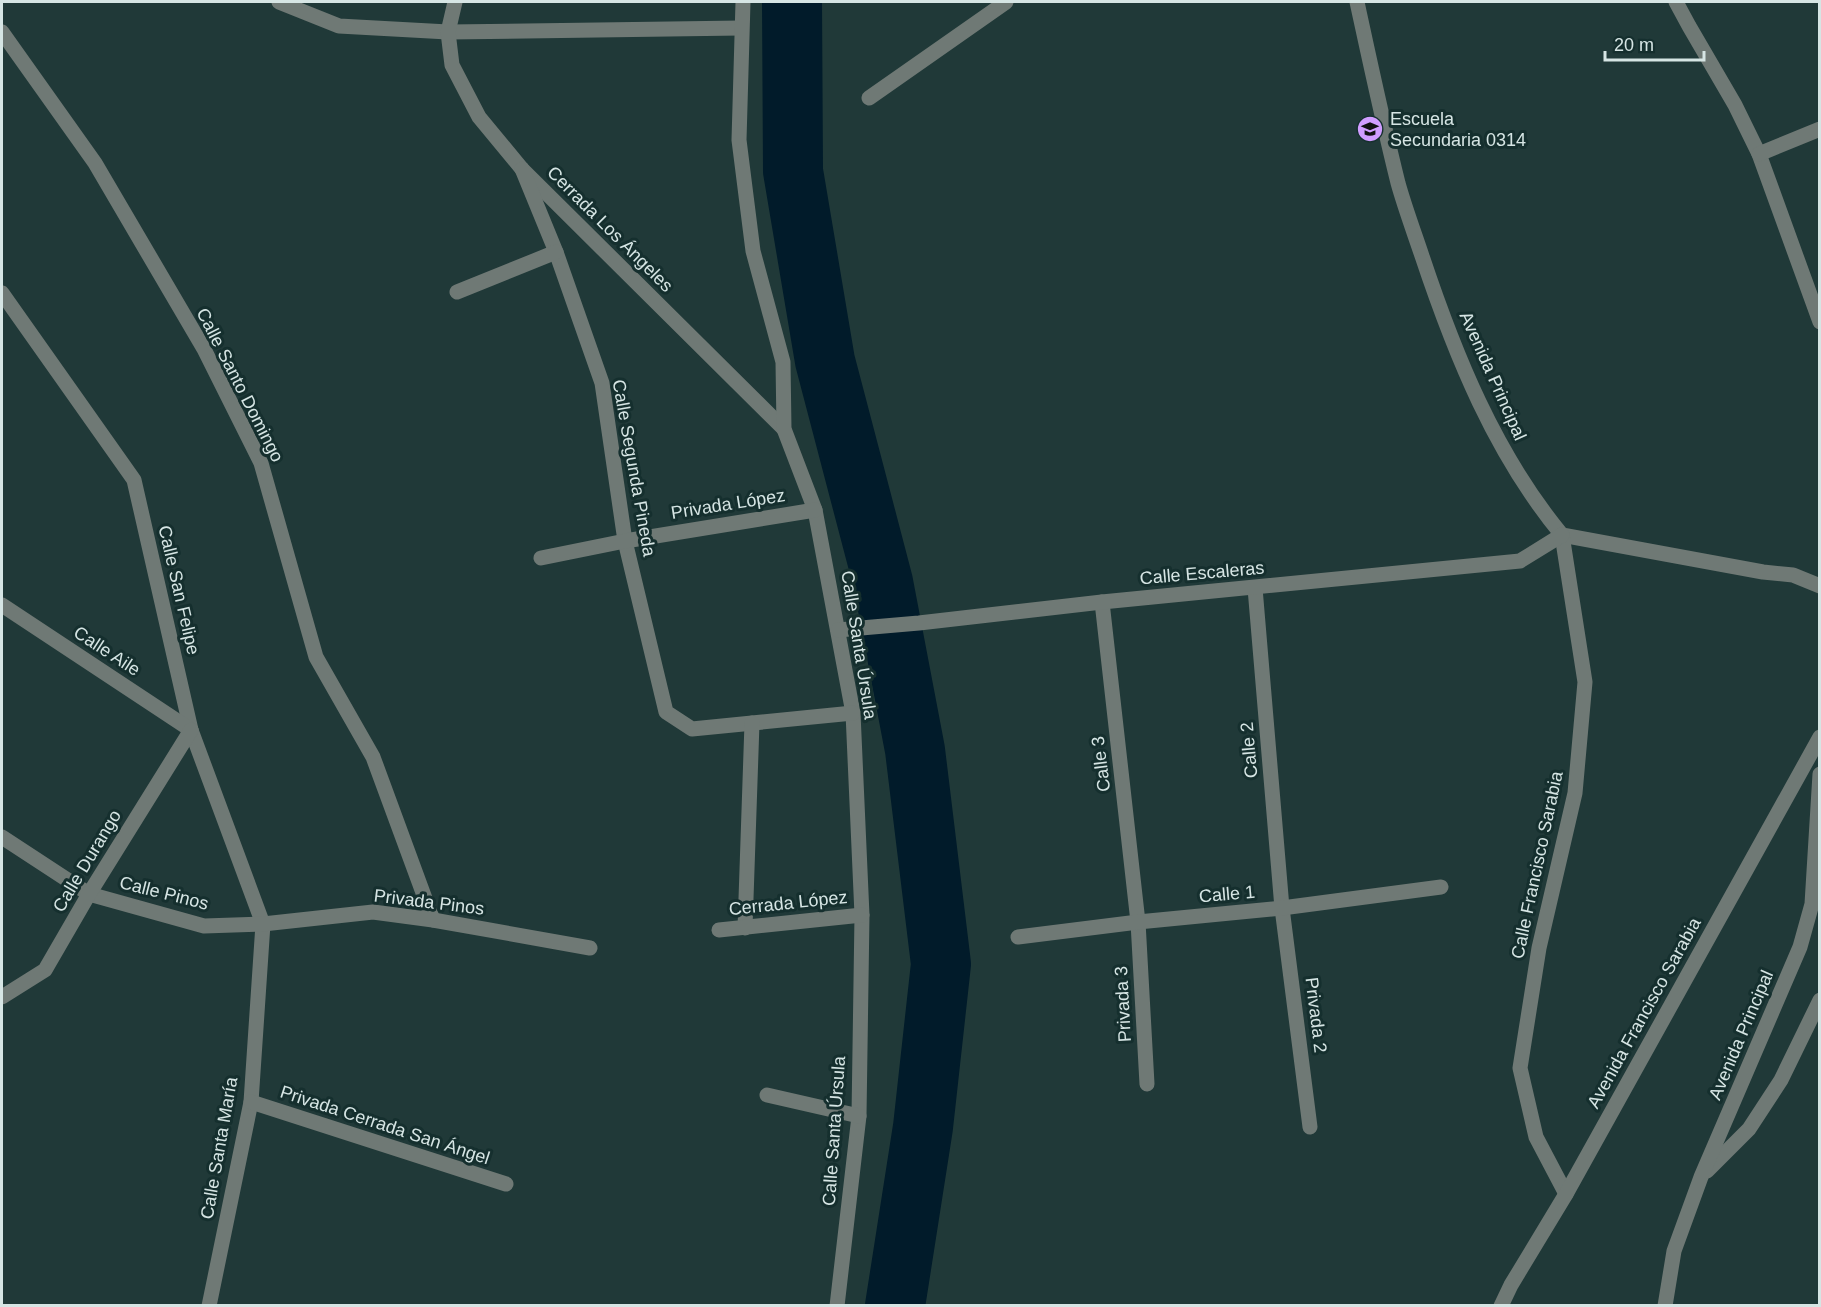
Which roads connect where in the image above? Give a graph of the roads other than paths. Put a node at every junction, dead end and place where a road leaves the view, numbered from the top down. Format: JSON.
{"nodes":[{"id":1,"x":279,"y":2,"type":"edge"},
{"id":2,"x":455,"y":2,"type":"edge"},
{"id":3,"x":743,"y":2,"type":"edge"},
{"id":4,"x":1006,"y":2,"type":"edge"},
{"id":5,"x":1357,"y":2,"type":"edge"},
{"id":6,"x":1676,"y":2,"type":"edge"},
{"id":7,"x":741,"y":27,"type":"junction"},
{"id":8,"x":2,"y":32,"type":"edge"},
{"id":9,"x":448,"y":32,"type":"junction"},
{"id":10,"x":869,"y":98,"type":"dead end"},
{"id":11,"x":1820,"y":129,"type":"edge"},
{"id":12,"x":1759,"y":154,"type":"junction"},
{"id":13,"x":522,"y":169,"type":"junction"},
{"id":14,"x":556,"y":252,"type":"junction"},
{"id":15,"x":457,"y":292,"type":"dead end"},
{"id":16,"x":2,"y":293,"type":"edge"},
{"id":17,"x":1820,"y":321,"type":"edge"},
{"id":18,"x":784,"y":429,"type":"junction"},
{"id":19,"x":815,"y":510,"type":"junction"},
{"id":20,"x":1562,"y":535,"type":"junction"},
{"id":21,"x":625,"y":541,"type":"junction"},
{"id":22,"x":541,"y":558,"type":"dead end"},
{"id":23,"x":1820,"y":586,"type":"edge"},
{"id":24,"x":1255,"y":588,"type":"junction"},
{"id":25,"x":1102,"y":602,"type":"junction"},
{"id":26,"x":2,"y":605,"type":"edge"},
{"id":27,"x":838,"y":630,"type":"junction"},
{"id":28,"x":853,"y":712,"type":"junction"},
{"id":29,"x":752,"y":723,"type":"junction"},
{"id":30,"x":191,"y":730,"type":"junction"},
{"id":31,"x":1820,"y":737,"type":"edge"},
{"id":32,"x":1820,"y":774,"type":"edge"},
{"id":33,"x":2,"y":837,"type":"edge"},
{"id":34,"x":1440,"y":887,"type":"dead end"},
{"id":35,"x":89,"y":894,"type":"junction"},
{"id":36,"x":1282,"y":908,"type":"junction"},
{"id":37,"x":862,"y":915,"type":"junction"},
{"id":38,"x":433,"y":920,"type":"junction"},
{"id":39,"x":1138,"y":921,"type":"junction"},
{"id":40,"x":263,"y":924,"type":"junction"},
{"id":41,"x":745,"y":928,"type":"junction"},
{"id":42,"x":719,"y":930,"type":"dead end"},
{"id":43,"x":1018,"y":937,"type":"dead end"},
{"id":44,"x":590,"y":948,"type":"dead end"},
{"id":45,"x":2,"y":997,"type":"edge"},
{"id":46,"x":1820,"y":1000,"type":"edge"},
{"id":47,"x":1147,"y":1084,"type":"dead end"},
{"id":48,"x":767,"y":1095,"type":"dead end"},
{"id":49,"x":251,"y":1102,"type":"junction"},
{"id":50,"x":859,"y":1116,"type":"junction"},
{"id":51,"x":1310,"y":1127,"type":"dead end"},
{"id":52,"x":1701,"y":1177,"type":"junction"},
{"id":53,"x":506,"y":1184,"type":"dead end"},
{"id":54,"x":1566,"y":1194,"type":"junction"},
{"id":55,"x":209,"y":1305,"type":"edge"},
{"id":56,"x":837,"y":1305,"type":"edge"},
{"id":57,"x":1501,"y":1305,"type":"edge"},
{"id":58,"x":1665,"y":1305,"type":"edge"}],
"edges":[{"from":1,"to":9,"type":"street"},
{"from":2,"to":9,"type":"street"},
{"from":3,"to":7,"type":"street","name":"Calle Santa Úrsula"},
{"from":4,"to":10,"type":"street"},
{"from":5,"to":20,"type":"street","name":"Avenida Principal"},
{"from":6,"to":12,"type":"street"},
{"from":7,"to":9,"type":"street"},
{"from":7,"to":18,"type":"street","name":"Calle Santa Úrsula"},
{"from":8,"to":38,"type":"street","name":"Calle Santo Domingo"},
{"from":9,"to":13,"type":"street","name":"Cerrada Los Ángeles"},
{"from":11,"to":12,"type":"street"},
{"from":12,"to":17,"type":"street"},
{"from":13,"to":14,"type":"street","name":"Calle Segunda Pineda"},
{"from":13,"to":18,"type":"street","name":"Cerrada Los Ángeles"},
{"from":14,"to":15,"type":"street"},
{"from":14,"to":21,"type":"street","name":"Calle Segunda Pineda"},
{"from":16,"to":30,"type":"street","name":"Calle San Felipe"},
{"from":18,"to":19,"type":"street","name":"Calle Santa Úrsula"},
{"from":19,"to":21,"type":"street","name":"Privada López"},
{"from":19,"to":27,"type":"street","name":"Calle Santa Úrsula"},
{"from":20,"to":23,"type":"street"},
{"from":20,"to":24,"type":"street","name":"Calle Escaleras"},
{"from":20,"to":54,"type":"street","name":"Calle Francisco Sarabia"},
{"from":21,"to":22,"type":"street","name":"Privada López"},
{"from":21,"to":29,"type":"street","name":"Calle Segunda Pineda"},
{"from":24,"to":25,"type":"street","name":"Calle Escaleras"},
{"from":24,"to":36,"type":"street","name":"Calle 2"},
{"from":25,"to":27,"type":"street","name":"Calle Escaleras"},
{"from":25,"to":39,"type":"street","name":"Calle 3"},
{"from":26,"to":30,"type":"street","name":"Calle Aile"},
{"from":27,"to":28,"type":"street","name":"Calle Santa Úrsula"},
{"from":28,"to":29,"type":"street"},
{"from":28,"to":37,"type":"street","name":"Calle Santa Úrsula"},
{"from":29,"to":41,"type":"street"},
{"from":30,"to":35,"type":"street","name":"Calle Durango"},
{"from":30,"to":40,"type":"street","name":"Calle San Felipe"},
{"from":31,"to":54,"type":"street","name":"Avenida Francisco Sarabia"},
{"from":32,"to":52,"type":"street","name":"Avenida Principal"},
{"from":33,"to":35,"type":"street","name":"Calle Pinos"},
{"from":34,"to":36,"type":"street","name":"Calle 1"},
{"from":35,"to":40,"type":"street","name":"Calle Pinos"},
{"from":35,"to":45,"type":"street","name":"Calle Durango"},
{"from":36,"to":39,"type":"street","name":"Calle 1"},
{"from":36,"to":51,"type":"street","name":"Privada 2"},
{"from":37,"to":41,"type":"street","name":"Cerrada López"},
{"from":37,"to":50,"type":"street","name":"Calle Santa Úrsula"},
{"from":38,"to":40,"type":"street","name":"Privada Pinos"},
{"from":38,"to":44,"type":"street","name":"Privada Pinos"},
{"from":39,"to":43,"type":"street","name":"Calle 1"},
{"from":39,"to":47,"type":"street","name":"Privada 3"},
{"from":40,"to":49,"type":"street","name":"Calle Santa María"},
{"from":41,"to":42,"type":"street","name":"Cerrada López"},
{"from":46,"to":52,"type":"street"},
{"from":48,"to":50,"type":"street"},
{"from":49,"to":53,"type":"street","name":"Privada Cerrada San Ángel"},
{"from":49,"to":55,"type":"street","name":"Calle Santa María"},
{"from":50,"to":56,"type":"street","name":"Calle Santa Úrsula"},
{"from":52,"to":58,"type":"street","name":"Avenida Principal"},
{"from":54,"to":57,"type":"street","name":"Avenida Francisco Sarabia"}]}
